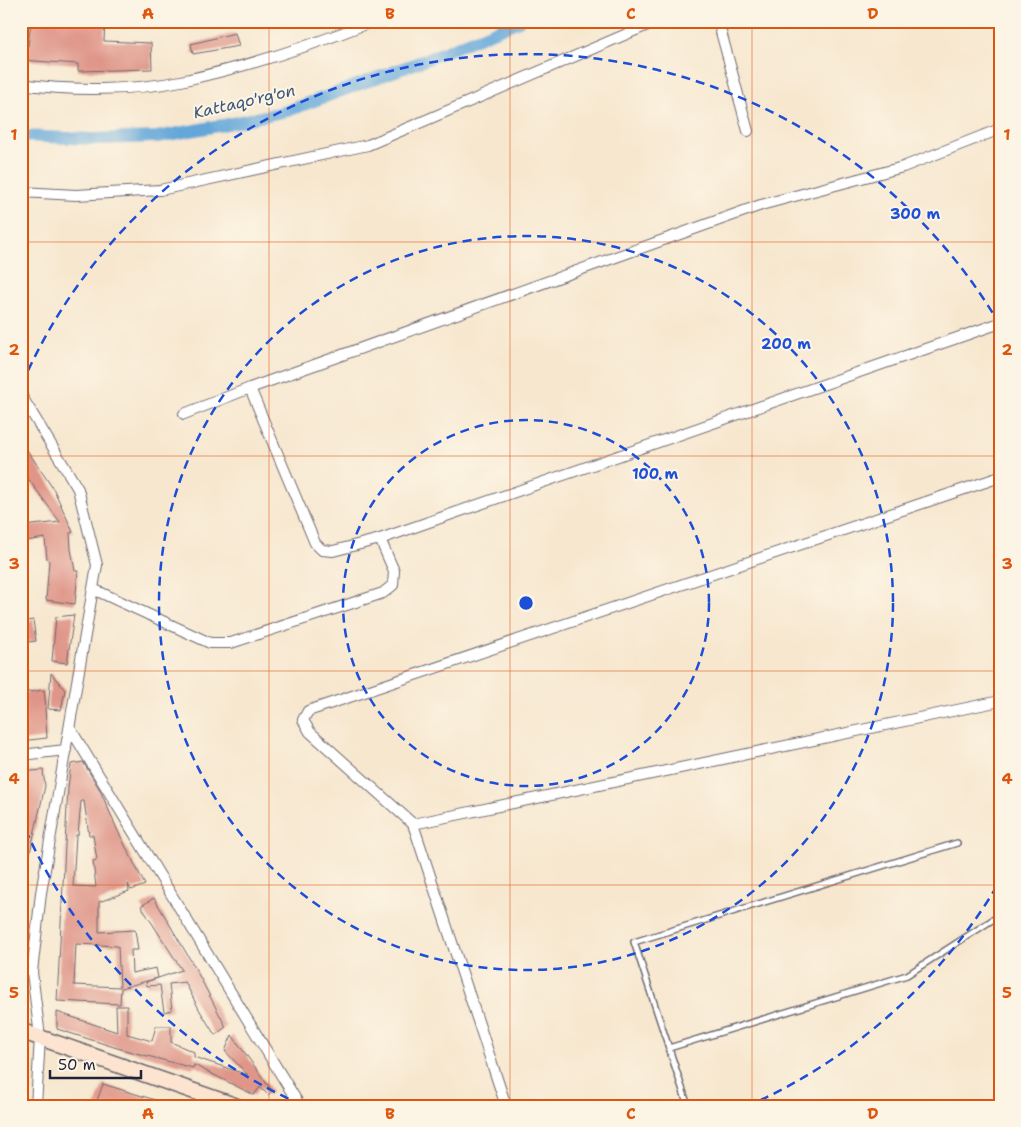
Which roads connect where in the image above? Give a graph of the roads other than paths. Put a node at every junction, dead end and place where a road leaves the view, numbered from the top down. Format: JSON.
{"nodes":[{"id":1,"x":373,"y":21,"type":"edge"},
{"id":2,"x":656,"y":21,"type":"edge"},
{"id":3,"x":718,"y":21,"type":"edge"},
{"id":4,"x":21,"y":84,"type":"edge"},
{"id":5,"x":1000,"y":130,"type":"edge"},
{"id":6,"x":748,"y":131,"type":"dead end"},
{"id":7,"x":21,"y":192,"type":"edge"},
{"id":8,"x":1000,"y":323,"type":"edge"},
{"id":9,"x":250,"y":388,"type":"junction"},
{"id":10,"x":21,"y":395,"type":"edge"},
{"id":11,"x":184,"y":414,"type":"dead end"},
{"id":12,"x":1000,"y":477,"type":"edge"},
{"id":13,"x":380,"y":539,"type":"junction"},
{"id":14,"x":93,"y":589,"type":"junction"},
{"id":15,"x":1000,"y":701,"type":"edge"},
{"id":16,"x":70,"y":728,"type":"junction"},
{"id":17,"x":66,"y":750,"type":"junction"},
{"id":18,"x":21,"y":755,"type":"edge"},
{"id":19,"x":413,"y":824,"type":"junction"},
{"id":20,"x":957,"y":843,"type":"dead end"},
{"id":21,"x":1000,"y":915,"type":"edge"},
{"id":22,"x":21,"y":1031,"type":"edge"},
{"id":23,"x":40,"y":1037,"type":"junction"},
{"id":24,"x":669,"y":1048,"type":"junction"},
{"id":25,"x":36,"y":1106,"type":"edge"},
{"id":26,"x":236,"y":1106,"type":"edge"},
{"id":27,"x":300,"y":1106,"type":"edge"},
{"id":28,"x":506,"y":1106,"type":"edge"},
{"id":29,"x":688,"y":1106,"type":"edge"}],
"edges":[{"from":1,"to":4,"type":"street"},
{"from":2,"to":7,"type":"street"},
{"from":3,"to":6,"type":"street"},
{"from":5,"to":9,"type":"street"},
{"from":8,"to":13,"type":"street"},
{"from":9,"to":11,"type":"street"},
{"from":9,"to":13,"type":"street"},
{"from":10,"to":14,"type":"street"},
{"from":12,"to":19,"type":"street"},
{"from":13,"to":14,"type":"street"},
{"from":14,"to":16,"type":"street"},
{"from":15,"to":19,"type":"street"},
{"from":16,"to":17,"type":"street"},
{"from":16,"to":27,"type":"street"},
{"from":17,"to":18,"type":"street"},
{"from":17,"to":23,"type":"street"},
{"from":19,"to":28,"type":"street"},
{"from":20,"to":24,"type":"lane"},
{"from":21,"to":24,"type":"lane"},
{"from":22,"to":23,"type":"street"},
{"from":23,"to":25,"type":"street"},
{"from":23,"to":26,"type":"street"},
{"from":24,"to":29,"type":"lane"}]}
